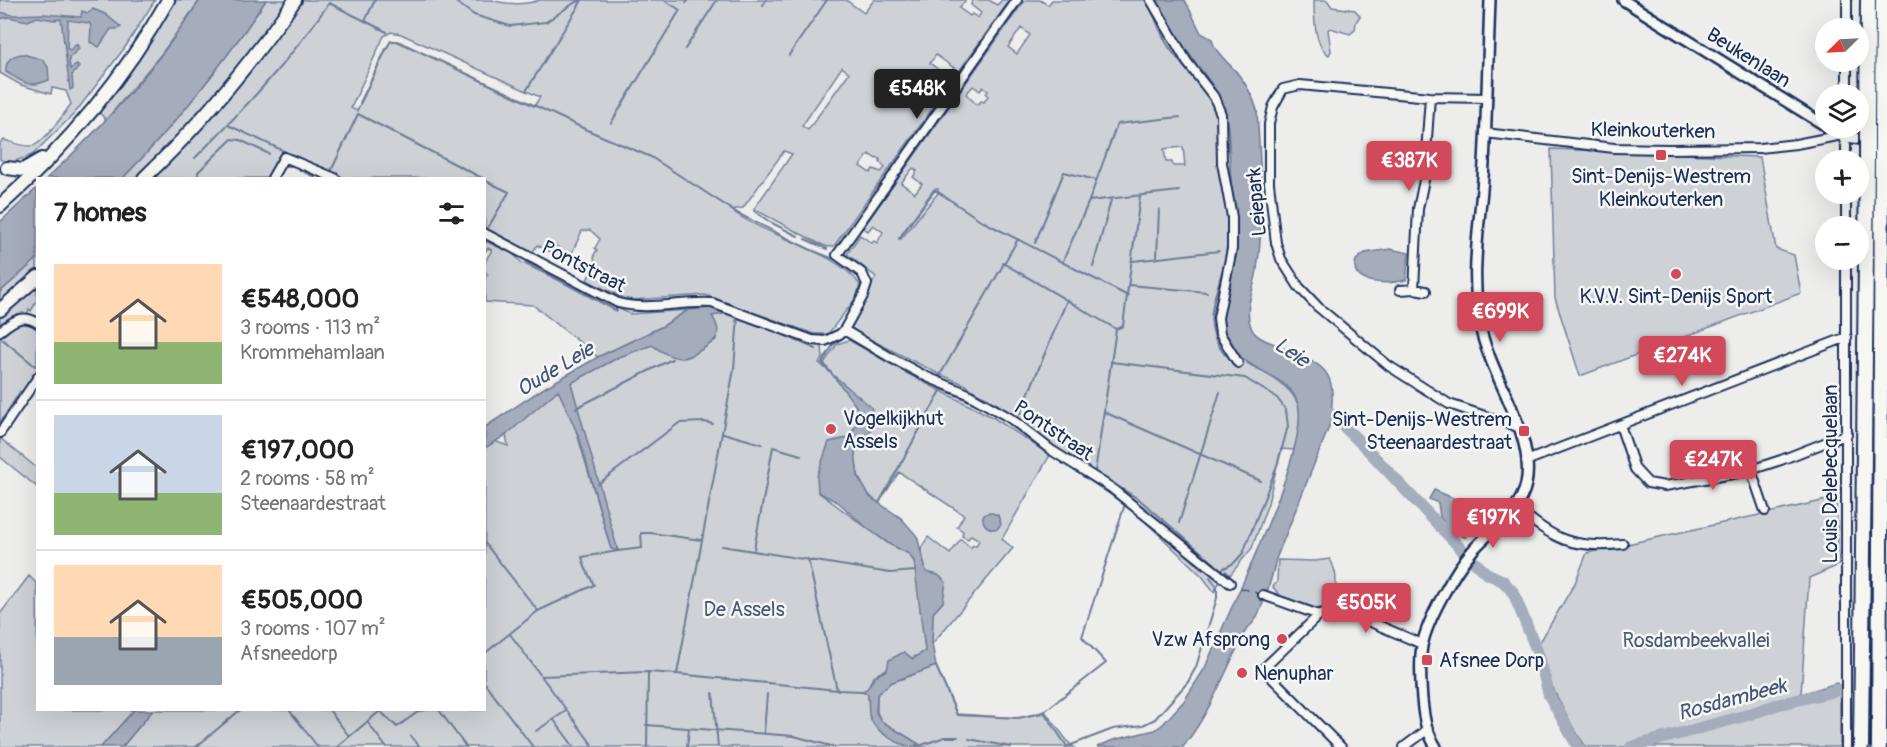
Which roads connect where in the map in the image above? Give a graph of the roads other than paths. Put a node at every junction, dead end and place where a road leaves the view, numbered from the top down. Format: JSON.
{"nodes":[{"id":1,"x":168,"y":0,"type":"edge"},
{"id":2,"x":295,"y":0,"type":"edge"},
{"id":3,"x":1017,"y":0,"type":"edge"},
{"id":4,"x":1151,"y":0,"type":"edge"},
{"id":5,"x":1490,"y":0,"type":"edge"},
{"id":6,"x":1623,"y":0,"type":"edge"},
{"id":7,"x":1847,"y":0,"type":"edge"},
{"id":8,"x":1868,"y":0,"type":"edge"},
{"id":9,"x":1883,"y":0,"type":"edge"},
{"id":10,"x":1847,"y":18,"type":"edge"},
{"id":11,"x":1430,"y":97,"type":"junction"},
{"id":12,"x":1487,"y":98,"type":"junction"},
{"id":13,"x":1815,"y":120,"type":"edge"},
{"id":14,"x":1485,"y":134,"type":"junction"},
{"id":15,"x":1823,"y":138,"type":"edge"},
{"id":16,"x":1851,"y":138,"type":"edge"},
{"id":17,"x":1820,"y":139,"type":"joint"},
{"id":18,"x":1887,"y":141,"type":"edge"},
{"id":19,"x":52,"y":157,"type":"junction"},
{"id":20,"x":3,"y":166,"type":"edge"},
{"id":21,"x":145,"y":177,"type":"edge"},
{"id":22,"x":273,"y":177,"type":"edge"},
{"id":23,"x":332,"y":177,"type":"edge"},
{"id":24,"x":0,"y":206,"type":"edge"},
{"id":25,"x":486,"y":234,"type":"edge"},
{"id":26,"x":1846,"y":270,"type":"edge"},
{"id":27,"x":36,"y":280,"type":"edge"},
{"id":28,"x":1414,"y":288,"type":"junction"},
{"id":29,"x":1400,"y":290,"type":"dead end"},
{"id":30,"x":1426,"y":291,"type":"dead end"},
{"id":31,"x":0,"y":310,"type":"edge"},
{"id":32,"x":36,"y":322,"type":"edge"},
{"id":33,"x":844,"y":330,"type":"junction"},
{"id":34,"x":0,"y":331,"type":"edge"},
{"id":35,"x":1847,"y":337,"type":"junction"},
{"id":36,"x":1238,"y":363,"type":"dead end"},
{"id":37,"x":36,"y":380,"type":"edge"},
{"id":38,"x":1620,"y":425,"type":"junction"},
{"id":39,"x":1518,"y":427,"type":"junction"},
{"id":40,"x":0,"y":433,"type":"edge"},
{"id":41,"x":1847,"y":434,"type":"junction"},
{"id":42,"x":1526,"y":460,"type":"junction"},
{"id":43,"x":1751,"y":470,"type":"junction"},
{"id":44,"x":1516,"y":507,"type":"junction"},
{"id":45,"x":1765,"y":511,"type":"dead end"},
{"id":46,"x":1623,"y":544,"type":"dead end"},
{"id":47,"x":1230,"y":583,"type":"dead end"},
{"id":48,"x":1263,"y":595,"type":"dead end"},
{"id":49,"x":1319,"y":615,"type":"junction"},
{"id":50,"x":1422,"y":644,"type":"junction"},
{"id":51,"x":1427,"y":730,"type":"junction"},
{"id":52,"x":1341,"y":747,"type":"edge"},
{"id":53,"x":1405,"y":747,"type":"edge"},
{"id":54,"x":1436,"y":747,"type":"edge"},
{"id":55,"x":1846,"y":747,"type":"edge"},
{"id":56,"x":1861,"y":747,"type":"edge"},
{"id":57,"x":1879,"y":747,"type":"edge"}],
"edges":[{"from":1,"to":19,"type":"highway"},
{"from":2,"to":21,"type":"highway"},
{"from":3,"to":33,"type":"street"},
{"from":4,"to":36,"type":"street"},
{"from":5,"to":12,"type":"street"},
{"from":6,"to":13,"type":"street","name":"Beukenlaan"},
{"from":7,"to":10,"type":"street"},
{"from":8,"to":56,"type":"highway","bridge":true},
{"from":9,"to":57,"type":"highway","bridge":true},
{"from":11,"to":12,"type":"street","name":"Leiepark"},
{"from":11,"to":28,"type":"street"},
{"from":11,"to":39,"type":"street","name":"Leiepark"},
{"from":12,"to":14,"type":"street"},
{"from":14,"to":17,"type":"street","name":"Kleinkouterken"},
{"from":14,"to":39,"type":"street"},
{"from":15,"to":17,"type":"street","name":"Kleinkouterken"},
{"from":16,"to":18,"type":"street","name":"Beukenlaan"},
{"from":19,"to":20,"type":"highway"},
{"from":19,"to":24,"type":"highway"},
{"from":22,"to":23,"type":"street"},
{"from":25,"to":33,"type":"street","name":"Pontstraat"},
{"from":26,"to":35,"type":"street","name":"Louis Delebecquelaan"},
{"from":27,"to":31,"type":"highway"},
{"from":28,"to":29,"type":"street"},
{"from":28,"to":30,"type":"street"},
{"from":32,"to":34,"type":"street"},
{"from":33,"to":47,"type":"street","name":"Pontstraat"},
{"from":35,"to":38,"type":"street"},
{"from":35,"to":41,"type":"street","name":"Louis Delebecquelaan"},
{"from":37,"to":40,"type":"street"},
{"from":38,"to":42,"type":"street"},
{"from":38,"to":43,"type":"street"},
{"from":39,"to":42,"type":"street"},
{"from":41,"to":43,"type":"street"},
{"from":41,"to":55,"type":"street","name":"Louis Delebecquelaan"},
{"from":42,"to":44,"type":"street"},
{"from":43,"to":45,"type":"street"},
{"from":44,"to":46,"type":"street"},
{"from":44,"to":50,"type":"street"},
{"from":48,"to":49,"type":"street"},
{"from":49,"to":50,"type":"street"},
{"from":49,"to":52,"type":"street"},
{"from":50,"to":51,"type":"street"},
{"from":51,"to":53,"type":"street"},
{"from":51,"to":54,"type":"street"}]}
